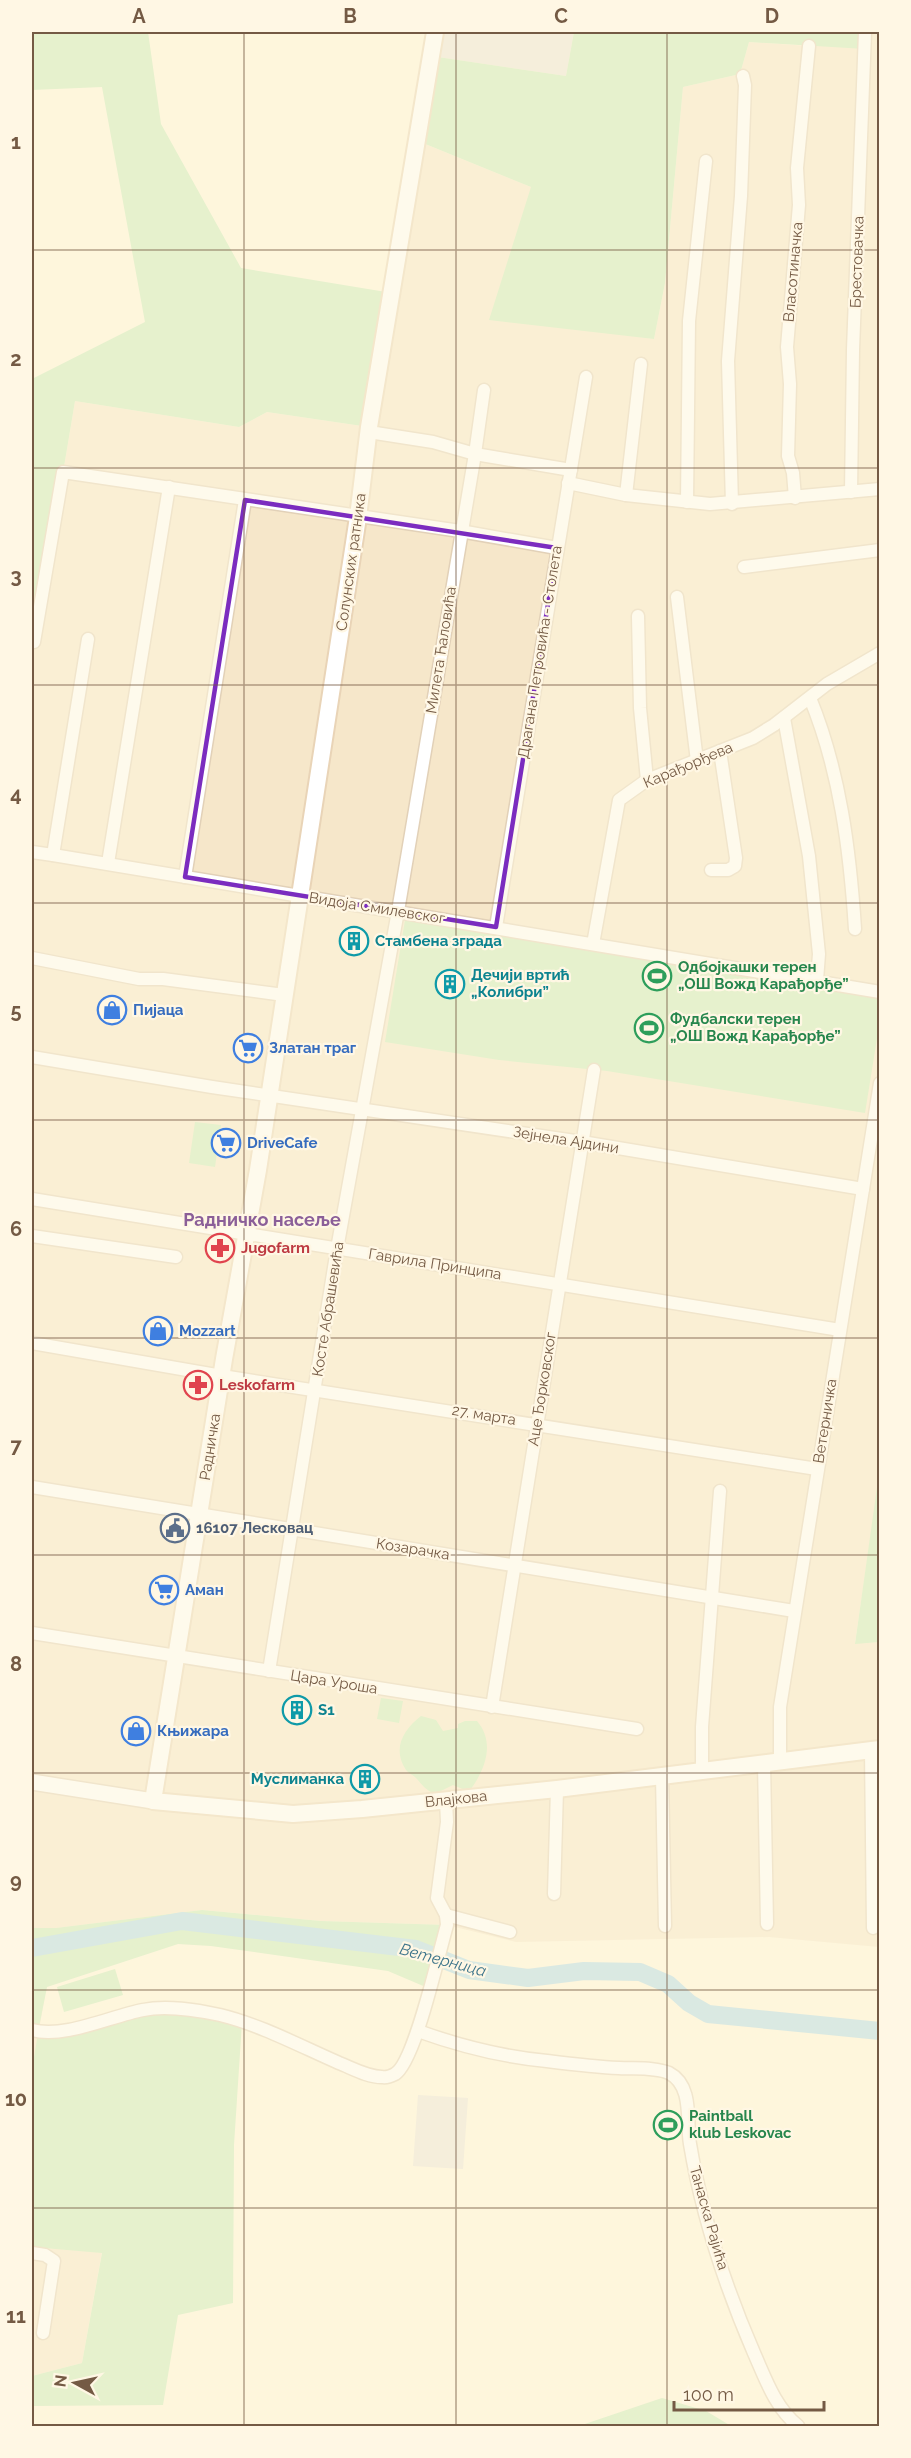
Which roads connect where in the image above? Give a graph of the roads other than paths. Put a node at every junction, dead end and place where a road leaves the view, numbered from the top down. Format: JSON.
{"nodes":[{"id":1,"x":435,"y":32,"type":"edge"},
{"id":2,"x":865,"y":32,"type":"edge"},
{"id":3,"x":809,"y":46,"type":"dead end"},
{"id":4,"x":743,"y":76,"type":"dead end"},
{"id":5,"x":706,"y":161,"type":"dead end"},
{"id":6,"x":641,"y":364,"type":"dead end"},
{"id":7,"x":586,"y":377,"type":"dead end"},
{"id":8,"x":484,"y":390,"type":"dead end"},
{"id":9,"x":369,"y":432,"type":"junction"},
{"id":10,"x":475,"y":454,"type":"junction"},
{"id":11,"x":571,"y":470,"type":"junction"},
{"id":12,"x":568,"y":483,"type":"junction"},
{"id":13,"x":169,"y":487,"type":"junction"},
{"id":14,"x":879,"y":489,"type":"edge"},
{"id":15,"x":851,"y":492,"type":"junction"},
{"id":16,"x":626,"y":495,"type":"junction"},
{"id":17,"x":795,"y":498,"type":"junction"},
{"id":18,"x":245,"y":500,"type":"junction"},
{"id":19,"x":687,"y":502,"type":"junction"},
{"id":20,"x":732,"y":504,"type":"junction"},
{"id":21,"x":358,"y":517,"type":"junction"},
{"id":22,"x":460,"y":531,"type":"junction"},
{"id":23,"x":557,"y":548,"type":"junction"},
{"id":24,"x":879,"y":550,"type":"edge"},
{"id":25,"x":744,"y":567,"type":"dead end"},
{"id":26,"x":677,"y":597,"type":"dead end"},
{"id":27,"x":638,"y":616,"type":"dead end"},
{"id":28,"x":88,"y":639,"type":"dead end"},
{"id":29,"x":34,"y":642,"type":"dead end"},
{"id":30,"x":879,"y":656,"type":"edge"},
{"id":31,"x":810,"y":698,"type":"junction"},
{"id":32,"x":783,"y":718,"type":"junction"},
{"id":33,"x":720,"y":751,"type":"junction"},
{"id":34,"x":697,"y":760,"type":"junction"},
{"id":35,"x":647,"y":780,"type":"junction"},
{"id":36,"x":32,"y":852,"type":"edge"},
{"id":37,"x":53,"y":855,"type":"junction"},
{"id":38,"x":108,"y":863,"type":"junction"},
{"id":39,"x":711,"y":870,"type":"dead end"},
{"id":40,"x":185,"y":877,"type":"junction"},
{"id":41,"x":300,"y":896,"type":"junction"},
{"id":42,"x":398,"y":911,"type":"junction"},
{"id":43,"x":496,"y":927,"type":"junction"},
{"id":44,"x":855,"y":929,"type":"dead end"},
{"id":45,"x":593,"y":944,"type":"junction"},
{"id":46,"x":32,"y":958,"type":"edge"},
{"id":47,"x":817,"y":980,"type":"junction"},
{"id":48,"x":879,"y":992,"type":"edge"},
{"id":49,"x":284,"y":994,"type":"junction"},
{"id":50,"x":32,"y":1057,"type":"edge"},
{"id":51,"x":594,"y":1070,"type":"dead end"},
{"id":52,"x":879,"y":1083,"type":"edge"},
{"id":53,"x":268,"y":1094,"type":"junction"},
{"id":54,"x":362,"y":1108,"type":"junction"},
{"id":55,"x":582,"y":1142,"type":"junction"},
{"id":56,"x":863,"y":1189,"type":"junction"},
{"id":57,"x":32,"y":1199,"type":"edge"},
{"id":58,"x":245,"y":1233,"type":"junction"},
{"id":59,"x":32,"y":1236,"type":"edge"},
{"id":60,"x":337,"y":1249,"type":"junction"},
{"id":61,"x":176,"y":1257,"type":"dead end"},
{"id":62,"x":559,"y":1284,"type":"junction"},
{"id":63,"x":840,"y":1330,"type":"junction"},
{"id":64,"x":32,"y":1343,"type":"edge"},
{"id":65,"x":222,"y":1376,"type":"junction"},
{"id":66,"x":316,"y":1389,"type":"junction"},
{"id":67,"x":536,"y":1424,"type":"junction"},
{"id":68,"x":817,"y":1469,"type":"junction"},
{"id":69,"x":32,"y":1487,"type":"edge"},
{"id":70,"x":720,"y":1491,"type":"dead end"},
{"id":71,"x":198,"y":1514,"type":"junction"},
{"id":72,"x":291,"y":1530,"type":"junction"},
{"id":73,"x":514,"y":1565,"type":"junction"},
{"id":74,"x":712,"y":1598,"type":"junction"},
{"id":75,"x":794,"y":1611,"type":"junction"},
{"id":76,"x":32,"y":1633,"type":"edge"},
{"id":77,"x":176,"y":1657,"type":"junction"},
{"id":78,"x":269,"y":1671,"type":"junction"},
{"id":79,"x":492,"y":1707,"type":"junction"},
{"id":80,"x":637,"y":1729,"type":"dead end"},
{"id":81,"x":875,"y":1749,"type":"edge"},
{"id":82,"x":772,"y":1761,"type":"junction"},
{"id":83,"x":702,"y":1772,"type":"junction"},
{"id":84,"x":662,"y":1776,"type":"junction"},
{"id":85,"x":32,"y":1782,"type":"edge"},
{"id":86,"x":557,"y":1789,"type":"junction"},
{"id":87,"x":153,"y":1801,"type":"junction"},
{"id":88,"x":446,"y":1801,"type":"junction"},
{"id":89,"x":554,"y":1894,"type":"dead end"},
{"id":90,"x":446,"y":1920,"type":"junction"},
{"id":91,"x":767,"y":1924,"type":"dead end"},
{"id":92,"x":665,"y":1926,"type":"dead end"},
{"id":93,"x":873,"y":1929,"type":"dead end"},
{"id":94,"x":510,"y":1932,"type":"dead end"},
{"id":95,"x":32,"y":2030,"type":"edge"},
{"id":96,"x":418,"y":2031,"type":"junction"},
{"id":97,"x":32,"y":2253,"type":"edge"},
{"id":98,"x":43,"y":2333,"type":"dead end"},
{"id":99,"x":798,"y":2427,"type":"edge"}],
"edges":[{"from":1,"to":9,"type":"main road","name":"Солунских ратника"},
{"from":2,"to":15,"type":"street","name":"Брестовачка"},
{"from":3,"to":17,"type":"street","name":"Власотиначка"},
{"from":4,"to":20,"type":"street"},
{"from":5,"to":19,"type":"street"},
{"from":6,"to":16,"type":"street"},
{"from":7,"to":11,"type":"street","name":"Драгана Петровића - Столета"},
{"from":8,"to":10,"type":"street","name":"Милета Ћаловића"},
{"from":9,"to":10,"type":"street"},
{"from":9,"to":21,"type":"main road","name":"Солунских ратника"},
{"from":10,"to":11,"type":"street"},
{"from":10,"to":22,"type":"street","name":"Милета Ћаловића"},
{"from":11,"to":12,"type":"street","name":"Драгана Петровића - Столета"},
{"from":12,"to":16,"type":"street"},
{"from":12,"to":23,"type":"street","name":"Драгана Петровића - Столета"},
{"from":13,"to":18,"type":"street"},
{"from":13,"to":29,"type":"street"},
{"from":13,"to":38,"type":"street"},
{"from":14,"to":15,"type":"street"},
{"from":15,"to":17,"type":"street"},
{"from":16,"to":19,"type":"street"},
{"from":17,"to":20,"type":"street"},
{"from":18,"to":21,"type":"street"},
{"from":18,"to":40,"type":"street"},
{"from":19,"to":20,"type":"street"},
{"from":21,"to":22,"type":"street"},
{"from":21,"to":41,"type":"main road","name":"Солунских ратника"},
{"from":22,"to":23,"type":"street"},
{"from":22,"to":42,"type":"street","name":"Милета Ћаловића"},
{"from":23,"to":43,"type":"street","name":"Драгана Петровића - Столета"},
{"from":24,"to":25,"type":"street"},
{"from":26,"to":34,"type":"street"},
{"from":27,"to":35,"type":"street"},
{"from":28,"to":37,"type":"street"},
{"from":30,"to":31,"type":"street","name":"Карађорђева"},
{"from":31,"to":32,"type":"street","name":"Карађорђева"},
{"from":31,"to":44,"type":"street"},
{"from":32,"to":33,"type":"street","name":"Карађорђева"},
{"from":32,"to":47,"type":"street"},
{"from":33,"to":34,"type":"street","name":"Карађорђева"},
{"from":33,"to":39,"type":"street"},
{"from":34,"to":35,"type":"street","name":"Карађорђева"},
{"from":35,"to":45,"type":"street","name":"Карађорђева"},
{"from":36,"to":37,"type":"street","name":"Видоја Смилевског"},
{"from":37,"to":38,"type":"street","name":"Видоја Смилевског"},
{"from":38,"to":40,"type":"street","name":"Видоја Смилевског"},
{"from":40,"to":41,"type":"street","name":"Видоја Смилевског"},
{"from":41,"to":42,"type":"street","name":"Видоја Смилевског"},
{"from":41,"to":49,"type":"main road","name":"Солунских ратника"},
{"from":42,"to":43,"type":"street","name":"Видоја Смилевског"},
{"from":42,"to":54,"type":"street","name":"Косте Абрашевића"},
{"from":43,"to":45,"type":"street","name":"Видоја Смилевског"},
{"from":45,"to":47,"type":"street","name":"Видоја Смилевског"},
{"from":46,"to":49,"type":"street"},
{"from":47,"to":48,"type":"street","name":"Видоја Смилевског"},
{"from":49,"to":53,"type":"main road","name":"Солунских ратника"},
{"from":50,"to":53,"type":"street","name":"Зејнела Ајдини"},
{"from":51,"to":55,"type":"street","name":"Аце Ђорковског"},
{"from":52,"to":56,"type":"street","name":"Ветерничка"},
{"from":53,"to":54,"type":"street","name":"Зејнела Ајдини"},
{"from":53,"to":58,"type":"main road","name":"Радничка"},
{"from":54,"to":55,"type":"street","name":"Зејнела Ајдини"},
{"from":54,"to":60,"type":"street","name":"Косте Абрашевића"},
{"from":55,"to":56,"type":"street","name":"Зејнела Ајдини"},
{"from":55,"to":62,"type":"street","name":"Аце Ђорковског"},
{"from":56,"to":63,"type":"street","name":"Ветерничка"},
{"from":57,"to":58,"type":"street","name":"Гаврила Принципа"},
{"from":58,"to":60,"type":"street","name":"Гаврила Принципа"},
{"from":58,"to":65,"type":"main road","name":"Радничка"},
{"from":59,"to":61,"type":"street"},
{"from":60,"to":62,"type":"street","name":"Гаврила Принципа"},
{"from":60,"to":66,"type":"street","name":"Косте Абрашевића"},
{"from":62,"to":63,"type":"street","name":"Гаврила Принципа"},
{"from":62,"to":67,"type":"street","name":"Аце Ђорковског"},
{"from":63,"to":68,"type":"street","name":"Ветерничка"},
{"from":64,"to":65,"type":"street","name":"27. марта"},
{"from":65,"to":66,"type":"street","name":"27. марта"},
{"from":65,"to":71,"type":"main road","name":"Радничка"},
{"from":66,"to":67,"type":"street","name":"27. марта"},
{"from":66,"to":72,"type":"street","name":"Косте Абрашевића"},
{"from":67,"to":68,"type":"street","name":"27. марта"},
{"from":67,"to":73,"type":"street","name":"Аце Ђорковског"},
{"from":68,"to":75,"type":"street","name":"Ветерничка"},
{"from":69,"to":71,"type":"street","name":"Козарачка"},
{"from":70,"to":74,"type":"street"},
{"from":71,"to":72,"type":"street","name":"Козарачка"},
{"from":71,"to":77,"type":"main road","name":"Радничка"},
{"from":72,"to":73,"type":"street","name":"Козарачка"},
{"from":72,"to":78,"type":"street","name":"Косте Абрашевића"},
{"from":73,"to":74,"type":"street","name":"Козарачка"},
{"from":73,"to":79,"type":"street","name":"Аце Ђорковског"},
{"from":74,"to":75,"type":"street","name":"Козарачка"},
{"from":74,"to":83,"type":"street"},
{"from":75,"to":82,"type":"street","name":"Ветерничка"},
{"from":76,"to":77,"type":"street","name":"Цара Уроша"},
{"from":77,"to":78,"type":"street","name":"Цара Уроша"},
{"from":77,"to":87,"type":"main road","name":"Радничка"},
{"from":78,"to":79,"type":"street","name":"Цара Уроша"},
{"from":79,"to":80,"type":"street","name":"Цара Уроша"},
{"from":81,"to":82,"type":"main road","name":"Влајкова"},
{"from":81,"to":93,"type":"street"},
{"from":82,"to":83,"type":"main road","name":"Влајкова"},
{"from":82,"to":91,"type":"street","name":"Ветерничка"},
{"from":83,"to":84,"type":"main road","name":"Влајкова"},
{"from":84,"to":86,"type":"main road","name":"Влајкова"},
{"from":84,"to":92,"type":"street"},
{"from":85,"to":87,"type":"street","name":"Влајкова"},
{"from":86,"to":88,"type":"main road","name":"Влајкова"},
{"from":86,"to":89,"type":"street"},
{"from":87,"to":88,"type":"main road","name":"Влајкова"},
{"from":88,"to":90,"type":"street"},
{"from":90,"to":94,"type":"street"},
{"from":90,"to":96,"type":"street"},
{"from":95,"to":96,"type":"street"},
{"from":96,"to":99,"type":"street","name":"Танаска Рајића"},
{"from":97,"to":98,"type":"street"}]}
